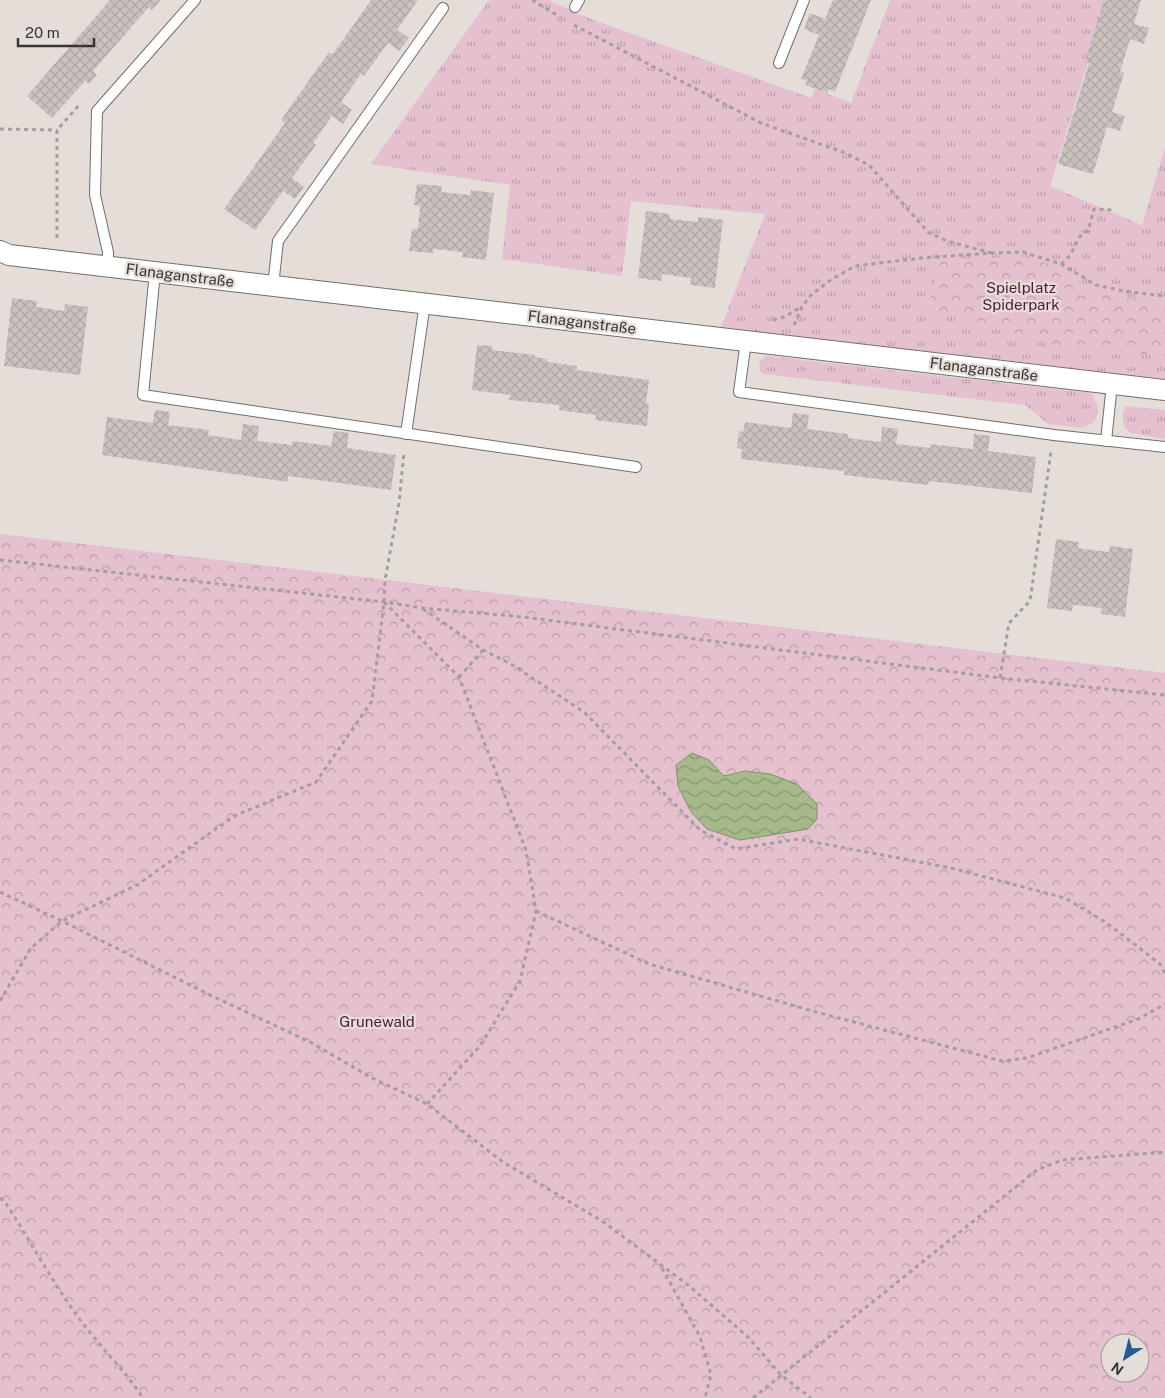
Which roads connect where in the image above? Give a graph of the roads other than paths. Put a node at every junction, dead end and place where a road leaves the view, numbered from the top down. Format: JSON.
{"nodes":[{"id":1,"x":195,"y":0,"type":"edge"},
{"id":2,"x":804,"y":0,"type":"edge"},
{"id":3,"x":443,"y":8,"type":"dead end"},
{"id":4,"x":779,"y":62,"type":"dead end"},
{"id":5,"x":0,"y":251,"type":"edge"},
{"id":6,"x":108,"y":266,"type":"junction"},
{"id":7,"x":155,"y":272,"type":"junction"},
{"id":8,"x":273,"y":286,"type":"junction"},
{"id":9,"x":425,"y":303,"type":"junction"},
{"id":10,"x":746,"y":341,"type":"junction"},
{"id":11,"x":1112,"y":384,"type":"junction"},
{"id":12,"x":1165,"y":390,"type":"edge"},
{"id":13,"x":406,"y":434,"type":"junction"},
{"id":14,"x":1106,"y":441,"type":"junction"},
{"id":15,"x":1165,"y":447,"type":"edge"},
{"id":16,"x":636,"y":468,"type":"dead end"}],
"edges":[{"from":1,"to":6,"type":"lane"},
{"from":2,"to":4,"type":"lane"},
{"from":3,"to":8,"type":"lane"},
{"from":5,"to":6,"type":"street","name":"Flanaganstraße"},
{"from":6,"to":7,"type":"street","name":"Flanaganstraße"},
{"from":7,"to":8,"type":"street","name":"Flanaganstraße"},
{"from":7,"to":13,"type":"lane"},
{"from":8,"to":9,"type":"street","name":"Flanaganstraße"},
{"from":9,"to":10,"type":"street","name":"Flanaganstraße"},
{"from":9,"to":13,"type":"lane"},
{"from":10,"to":11,"type":"street","name":"Flanaganstraße"},
{"from":10,"to":14,"type":"lane"},
{"from":11,"to":12,"type":"street","name":"Flanaganstraße"},
{"from":11,"to":14,"type":"lane"},
{"from":13,"to":16,"type":"lane"},
{"from":14,"to":15,"type":"lane"}]}
